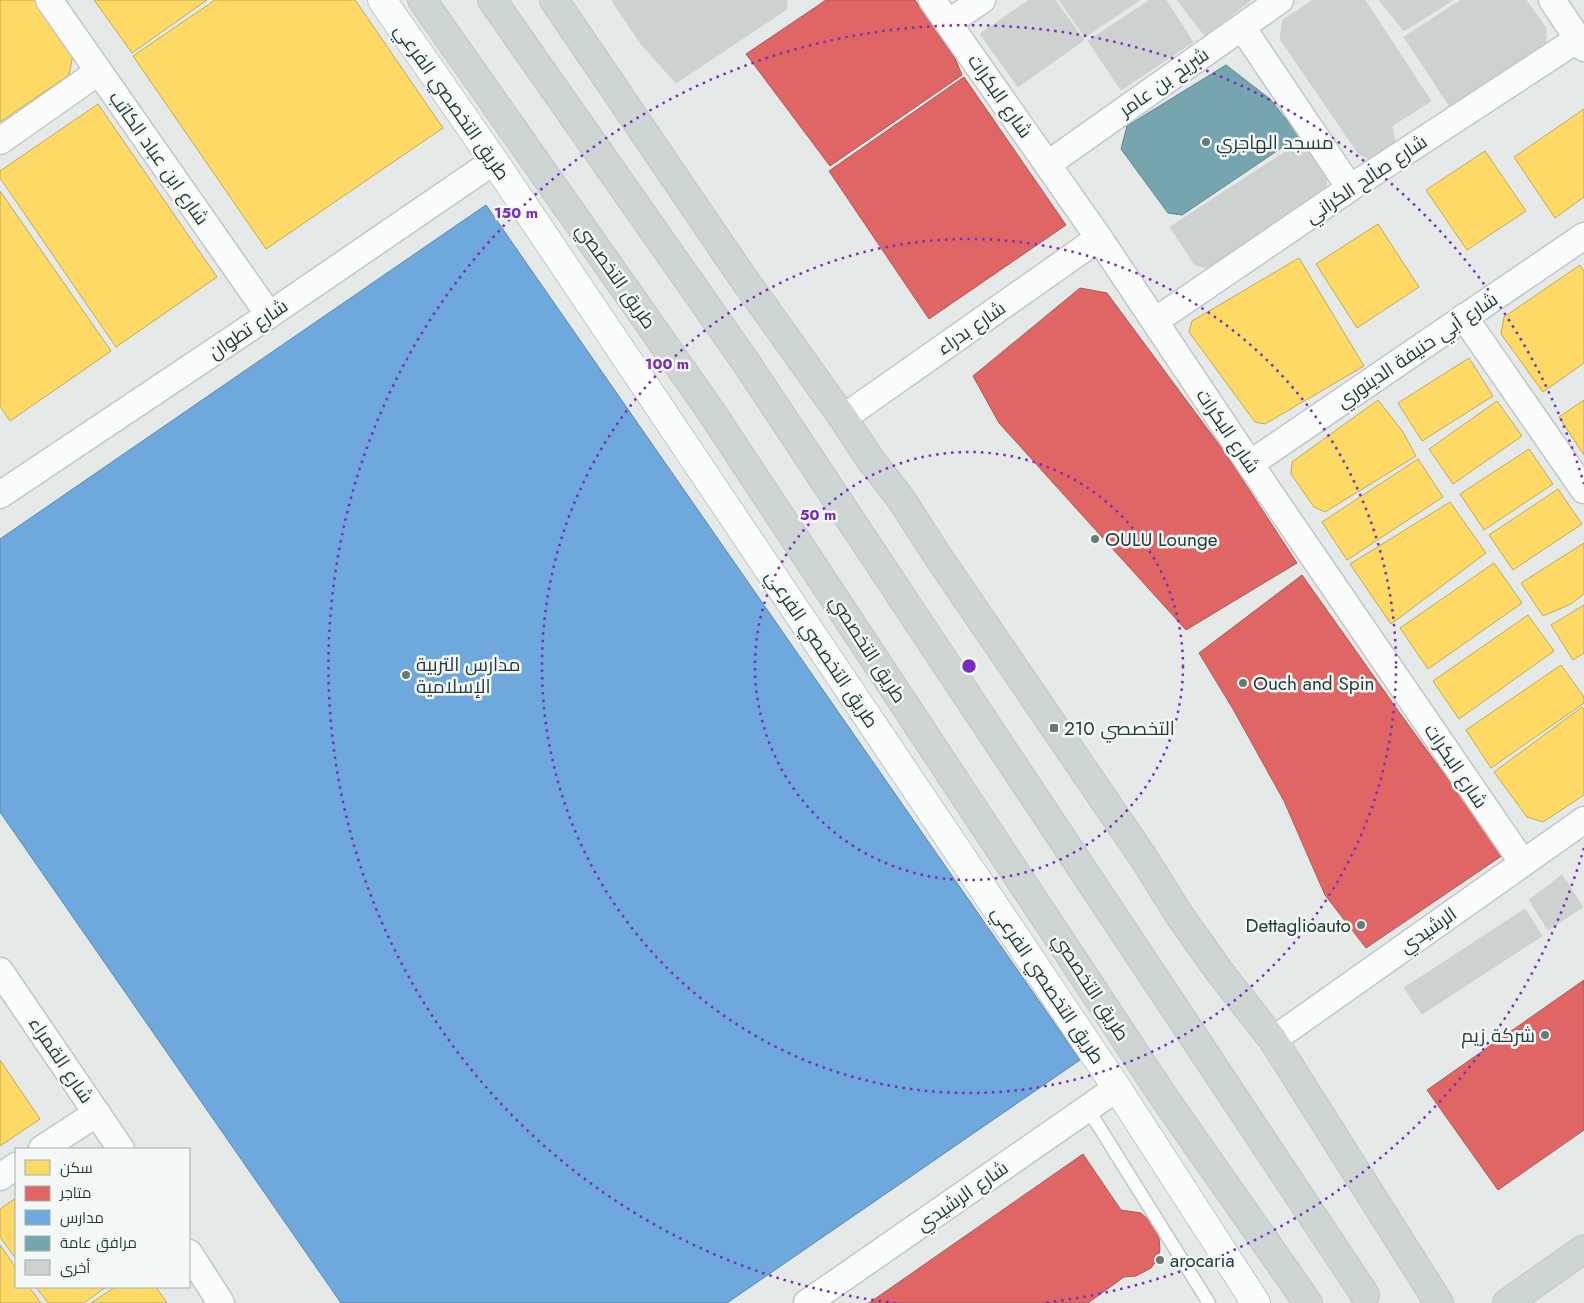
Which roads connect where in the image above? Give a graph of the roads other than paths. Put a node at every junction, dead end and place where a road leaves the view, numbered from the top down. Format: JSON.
{"nodes":[{"id":1,"x":50,"y":0,"type":"edge"},
{"id":2,"x":382,"y":0,"type":"edge"},
{"id":3,"x":422,"y":0,"type":"edge"},
{"id":4,"x":492,"y":0,"type":"edge"},
{"id":5,"x":554,"y":0,"type":"edge"},
{"id":6,"x":932,"y":0,"type":"edge"},
{"id":7,"x":982,"y":0,"type":"edge"},
{"id":8,"x":1280,"y":0,"type":"edge"},
{"id":9,"x":1552,"y":0,"type":"edge"},
{"id":10,"x":948,"y":23,"type":"junction"},
{"id":11,"x":1242,"y":26,"type":"junction"},
{"id":12,"x":1581,"y":44,"type":"edge"},
{"id":13,"x":98,"y":72,"type":"junction"},
{"id":14,"x":0,"y":141,"type":"edge"},
{"id":15,"x":494,"y":161,"type":"junction"},
{"id":16,"x":1048,"y":164,"type":"junction"},
{"id":17,"x":1350,"y":188,"type":"junction"},
{"id":18,"x":1584,"y":236,"type":"edge"},
{"id":19,"x":1099,"y":238,"type":"junction"},
{"id":20,"x":269,"y":315,"type":"junction"},
{"id":21,"x":1464,"y":317,"type":"junction"},
{"id":22,"x":1155,"y":321,"type":"junction"},
{"id":23,"x":843,"y":418,"type":"junction"},
{"id":24,"x":1250,"y":464,"type":"junction"},
{"id":25,"x":1584,"y":490,"type":"edge"},
{"id":26,"x":0,"y":495,"type":"edge"},
{"id":27,"x":1584,"y":820,"type":"edge"},
{"id":28,"x":1522,"y":863,"type":"junction"},
{"id":29,"x":0,"y":971,"type":"edge"},
{"id":30,"x":1273,"y":1040,"type":"junction"},
{"id":31,"x":1117,"y":1088,"type":"junction"},
{"id":32,"x":1088,"y":1109,"type":"junction"},
{"id":33,"x":97,"y":1113,"type":"junction"},
{"id":34,"x":44,"y":1148,"type":"edge"},
{"id":35,"x":120,"y":1148,"type":"edge"},
{"id":36,"x":15,"y":1167,"type":"edge"},
{"id":37,"x":0,"y":1177,"type":"edge"},
{"id":38,"x":1584,"y":1249,"type":"edge"},
{"id":39,"x":190,"y":1255,"type":"edge"},
{"id":40,"x":1365,"y":1295,"type":"dead end"},
{"id":41,"x":221,"y":1303,"type":"edge"},
{"id":42,"x":807,"y":1303,"type":"edge"},
{"id":43,"x":1209,"y":1303,"type":"edge"},
{"id":44,"x":1256,"y":1303,"type":"edge"},
{"id":45,"x":1308,"y":1303,"type":"edge"},
{"id":46,"x":1439,"y":1303,"type":"edge"},
{"id":47,"x":1507,"y":1303,"type":"edge"}],
"edges":[{"from":1,"to":13,"type":"street","name":"شارع ابن عباد الكاتب"},
{"from":2,"to":15,"type":"street","name":"طريق التخصصي الفرعي"},
{"from":3,"to":45,"type":"main road","name":"طريق التخصصي"},
{"from":4,"to":40,"type":"main road"},
{"from":5,"to":23,"type":"main road"},
{"from":6,"to":10,"type":"street","name":"شارع البكرات"},
{"from":7,"to":10,"type":"street"},
{"from":8,"to":11,"type":"street","name":"شريح بن عامر"},
{"from":9,"to":12,"type":"street"},
{"from":10,"to":16,"type":"street","name":"شارع البكرات"},
{"from":11,"to":16,"type":"street","name":"شريح بن عامر"},
{"from":11,"to":17,"type":"street"},
{"from":12,"to":17,"type":"street","name":"شارع صالح الكراني"},
{"from":13,"to":14,"type":"street"},
{"from":13,"to":20,"type":"street","name":"شارع ابن عباد الكاتب"},
{"from":15,"to":20,"type":"street","name":"شارع تطوان"},
{"from":15,"to":31,"type":"street","name":"طريق التخصصي الفرعي"},
{"from":16,"to":19,"type":"street","name":"شارع البكرات"},
{"from":17,"to":22,"type":"street","name":"شارع صالح الكراني"},
{"from":18,"to":21,"type":"street","name":"شارع أبي حنيفة الدينوري"},
{"from":19,"to":22,"type":"street","name":"شارع البكرات"},
{"from":19,"to":23,"type":"street","name":"شارع بدراء"},
{"from":20,"to":26,"type":"street","name":"شارع تطوان"},
{"from":21,"to":24,"type":"street","name":"شارع أبي حنيفة الدينوري"},
{"from":21,"to":25,"type":"street"},
{"from":22,"to":24,"type":"street","name":"شارع البكرات"},
{"from":23,"to":30,"type":"main road"},
{"from":24,"to":28,"type":"street","name":"شارع البكرات"},
{"from":27,"to":28,"type":"street","name":"الرشيدي"},
{"from":28,"to":30,"type":"street","name":"الرشيدي"},
{"from":29,"to":33,"type":"street","name":"شارع القمراء"},
{"from":30,"to":46,"type":"main road"},
{"from":31,"to":32,"type":"street","name":"شارع الرشيدي"},
{"from":31,"to":44,"type":"street","name":"طريق التخصصي الفرعي"},
{"from":32,"to":42,"type":"street","name":"شارع الرشيدي"},
{"from":32,"to":43,"type":"lane"},
{"from":33,"to":34,"type":"street"},
{"from":33,"to":35,"type":"street","name":"شارع القمراء"},
{"from":36,"to":37,"type":"street"},
{"from":38,"to":47,"type":"main road"},
{"from":39,"to":41,"type":"street"}]}
